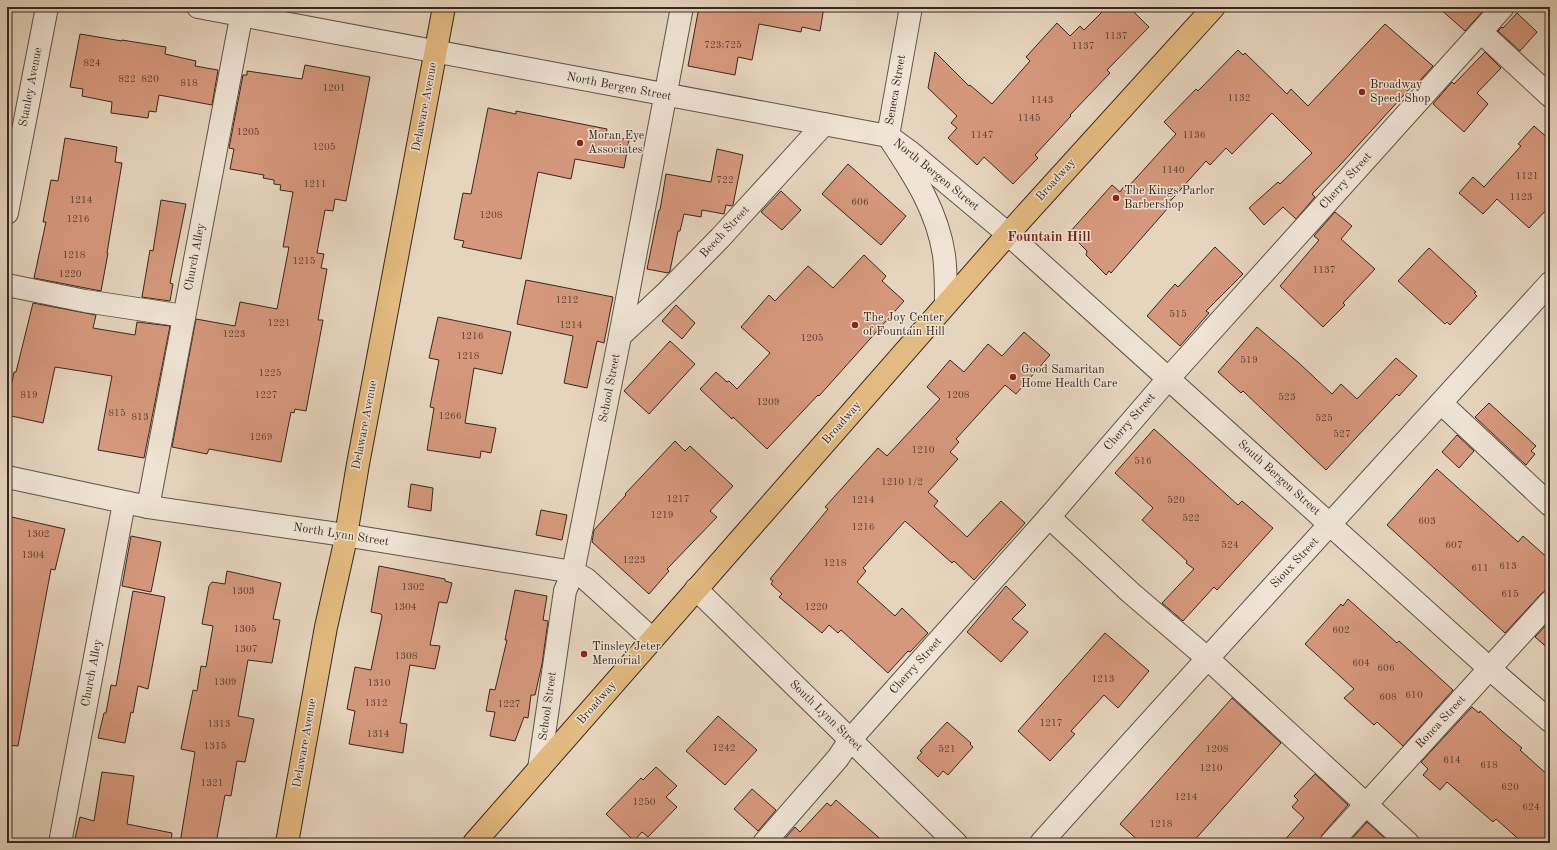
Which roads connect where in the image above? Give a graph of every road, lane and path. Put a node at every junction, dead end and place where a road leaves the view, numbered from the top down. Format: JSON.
{"nodes":[{"id":1,"x":47,"y":7,"type":"edge"},
{"id":2,"x":198,"y":7,"type":"edge"},
{"id":3,"x":444,"y":7,"type":"edge"},
{"id":4,"x":682,"y":7,"type":"edge"},
{"id":5,"x":912,"y":7,"type":"edge"},
{"id":6,"x":1214,"y":7,"type":"edge"},
{"id":7,"x":1503,"y":7,"type":"edge"},
{"id":8,"x":242,"y":11,"type":"edge"},
{"id":9,"x":1481,"y":32,"type":"junction"},
{"id":10,"x":436,"y":53,"type":"junction"},
{"id":11,"x":666,"y":96,"type":"junction"},
{"id":12,"x":1550,"y":96,"type":"edge"},
{"id":13,"x":824,"y":124,"type":"junction"},
{"id":14,"x":888,"y":136,"type":"junction"},
{"id":15,"x":7,"y":213,"type":"edge"},
{"id":16,"x":1008,"y":234,"type":"junction"},
{"id":17,"x":1550,"y":283,"type":"edge"},
{"id":18,"x":7,"y":285,"type":"edge"},
{"id":19,"x":946,"y":304,"type":"junction"},
{"id":20,"x":184,"y":316,"type":"junction"},
{"id":21,"x":620,"y":336,"type":"junction"},
{"id":22,"x":1168,"y":379,"type":"junction"},
{"id":23,"x":1441,"y":403,"type":"junction"},
{"id":24,"x":7,"y":477,"type":"edge"},
{"id":25,"x":124,"y":503,"type":"junction"},
{"id":26,"x":1550,"y":505,"type":"edge"},
{"id":27,"x":148,"y":507,"type":"junction"},
{"id":28,"x":1048,"y":517,"type":"junction"},
{"id":29,"x":1331,"y":524,"type":"junction"},
{"id":30,"x":346,"y":535,"type":"junction"},
{"id":31,"x":573,"y":572,"type":"junction"},
{"id":32,"x":696,"y":590,"type":"junction"},
{"id":33,"x":1550,"y":602,"type":"edge"},
{"id":34,"x":652,"y":639,"type":"junction"},
{"id":35,"x":1207,"y":658,"type":"junction"},
{"id":36,"x":1490,"y":669,"type":"junction"},
{"id":37,"x":1550,"y":721,"type":"edge"},
{"id":38,"x":850,"y":740,"type":"junction"},
{"id":39,"x":539,"y":769,"type":"junction"},
{"id":40,"x":1366,"y":804,"type":"junction"},
{"id":41,"x":60,"y":843,"type":"edge"},
{"id":42,"x":287,"y":843,"type":"edge"},
{"id":43,"x":474,"y":843,"type":"edge"},
{"id":44,"x":764,"y":843,"type":"edge"},
{"id":45,"x":956,"y":843,"type":"edge"},
{"id":46,"x":1041,"y":843,"type":"edge"},
{"id":47,"x":1331,"y":843,"type":"edge"},
{"id":48,"x":1408,"y":843,"type":"edge"}],
"edges":[{"from":1,"to":15,"type":"street","name":"Stanley Avenue"},
{"from":2,"to":8,"type":"street","name":"North Bergen Street"},
{"from":3,"to":10,"type":"main road","name":"Delaware Avenue"},
{"from":4,"to":11,"type":"street","name":"School Street"},
{"from":5,"to":14,"type":"street","name":"Seneca Street"},
{"from":6,"to":16,"type":"main road","name":"Broadway"},
{"from":7,"to":9,"type":"street","name":"Cherry Street"},
{"from":8,"to":10,"type":"street","name":"North Bergen Street"},
{"from":8,"to":20,"type":"street","name":"Church Alley"},
{"from":9,"to":12,"type":"street"},
{"from":9,"to":22,"type":"street","name":"Cherry Street"},
{"from":10,"to":11,"type":"street","name":"North Bergen Street"},
{"from":10,"to":30,"type":"main road","name":"Delaware Avenue"},
{"from":11,"to":13,"type":"street","name":"North Bergen Street"},
{"from":11,"to":21,"type":"street","name":"School Street"},
{"from":13,"to":14,"type":"street","name":"North Bergen Street"},
{"from":13,"to":21,"type":"street","name":"Beech Street"},
{"from":14,"to":16,"type":"street","name":"North Bergen Street"},
{"from":14,"to":19,"type":"street","name":"Seneca Street"},
{"from":16,"to":19,"type":"main road","name":"Broadway"},
{"from":16,"to":22,"type":"street","name":"South Bergen Street"},
{"from":17,"to":23,"type":"street","name":"Sioux Street"},
{"from":18,"to":20,"type":"street"},
{"from":19,"to":32,"type":"main road","name":"Broadway"},
{"from":20,"to":27,"type":"street","name":"Church Alley"},
{"from":21,"to":31,"type":"street","name":"School Street"},
{"from":22,"to":28,"type":"street","name":"Cherry Street"},
{"from":22,"to":29,"type":"street","name":"South Bergen Street"},
{"from":23,"to":26,"type":"street"},
{"from":23,"to":29,"type":"street","name":"Sioux Street"},
{"from":24,"to":25,"type":"street","name":"North Lynn Street"},
{"from":25,"to":27,"type":"street","name":"North Lynn Street"},
{"from":25,"to":41,"type":"street","name":"Church Alley"},
{"from":27,"to":30,"type":"street","name":"North Lynn Street"},
{"from":28,"to":35,"type":"street"},
{"from":28,"to":38,"type":"street","name":"Cherry Street"},
{"from":29,"to":35,"type":"street","name":"Sioux Street"},
{"from":29,"to":36,"type":"street","name":"South Bergen Street"},
{"from":30,"to":31,"type":"street","name":"North Lynn Street"},
{"from":30,"to":42,"type":"main road","name":"Delaware Avenue"},
{"from":31,"to":34,"type":"street","name":"North Lynn Street"},
{"from":31,"to":39,"type":"street","name":"School Street"},
{"from":32,"to":34,"type":"main road","name":"Broadway"},
{"from":32,"to":38,"type":"street","name":"South Lynn Street"},
{"from":33,"to":36,"type":"street","name":"Ronca Street"},
{"from":34,"to":39,"type":"main road","name":"Broadway"},
{"from":35,"to":40,"type":"street"},
{"from":35,"to":46,"type":"street","name":"Sioux Street"},
{"from":36,"to":37,"type":"street","name":"South Bergen Street"},
{"from":36,"to":40,"type":"street","name":"Ronca Street"},
{"from":38,"to":44,"type":"street","name":"Cherry Street"},
{"from":38,"to":45,"type":"street","name":"South Lynn Street"},
{"from":39,"to":43,"type":"main road","name":"Broadway"},
{"from":40,"to":47,"type":"street","name":"Ronca Street"},
{"from":40,"to":48,"type":"street"}]}
